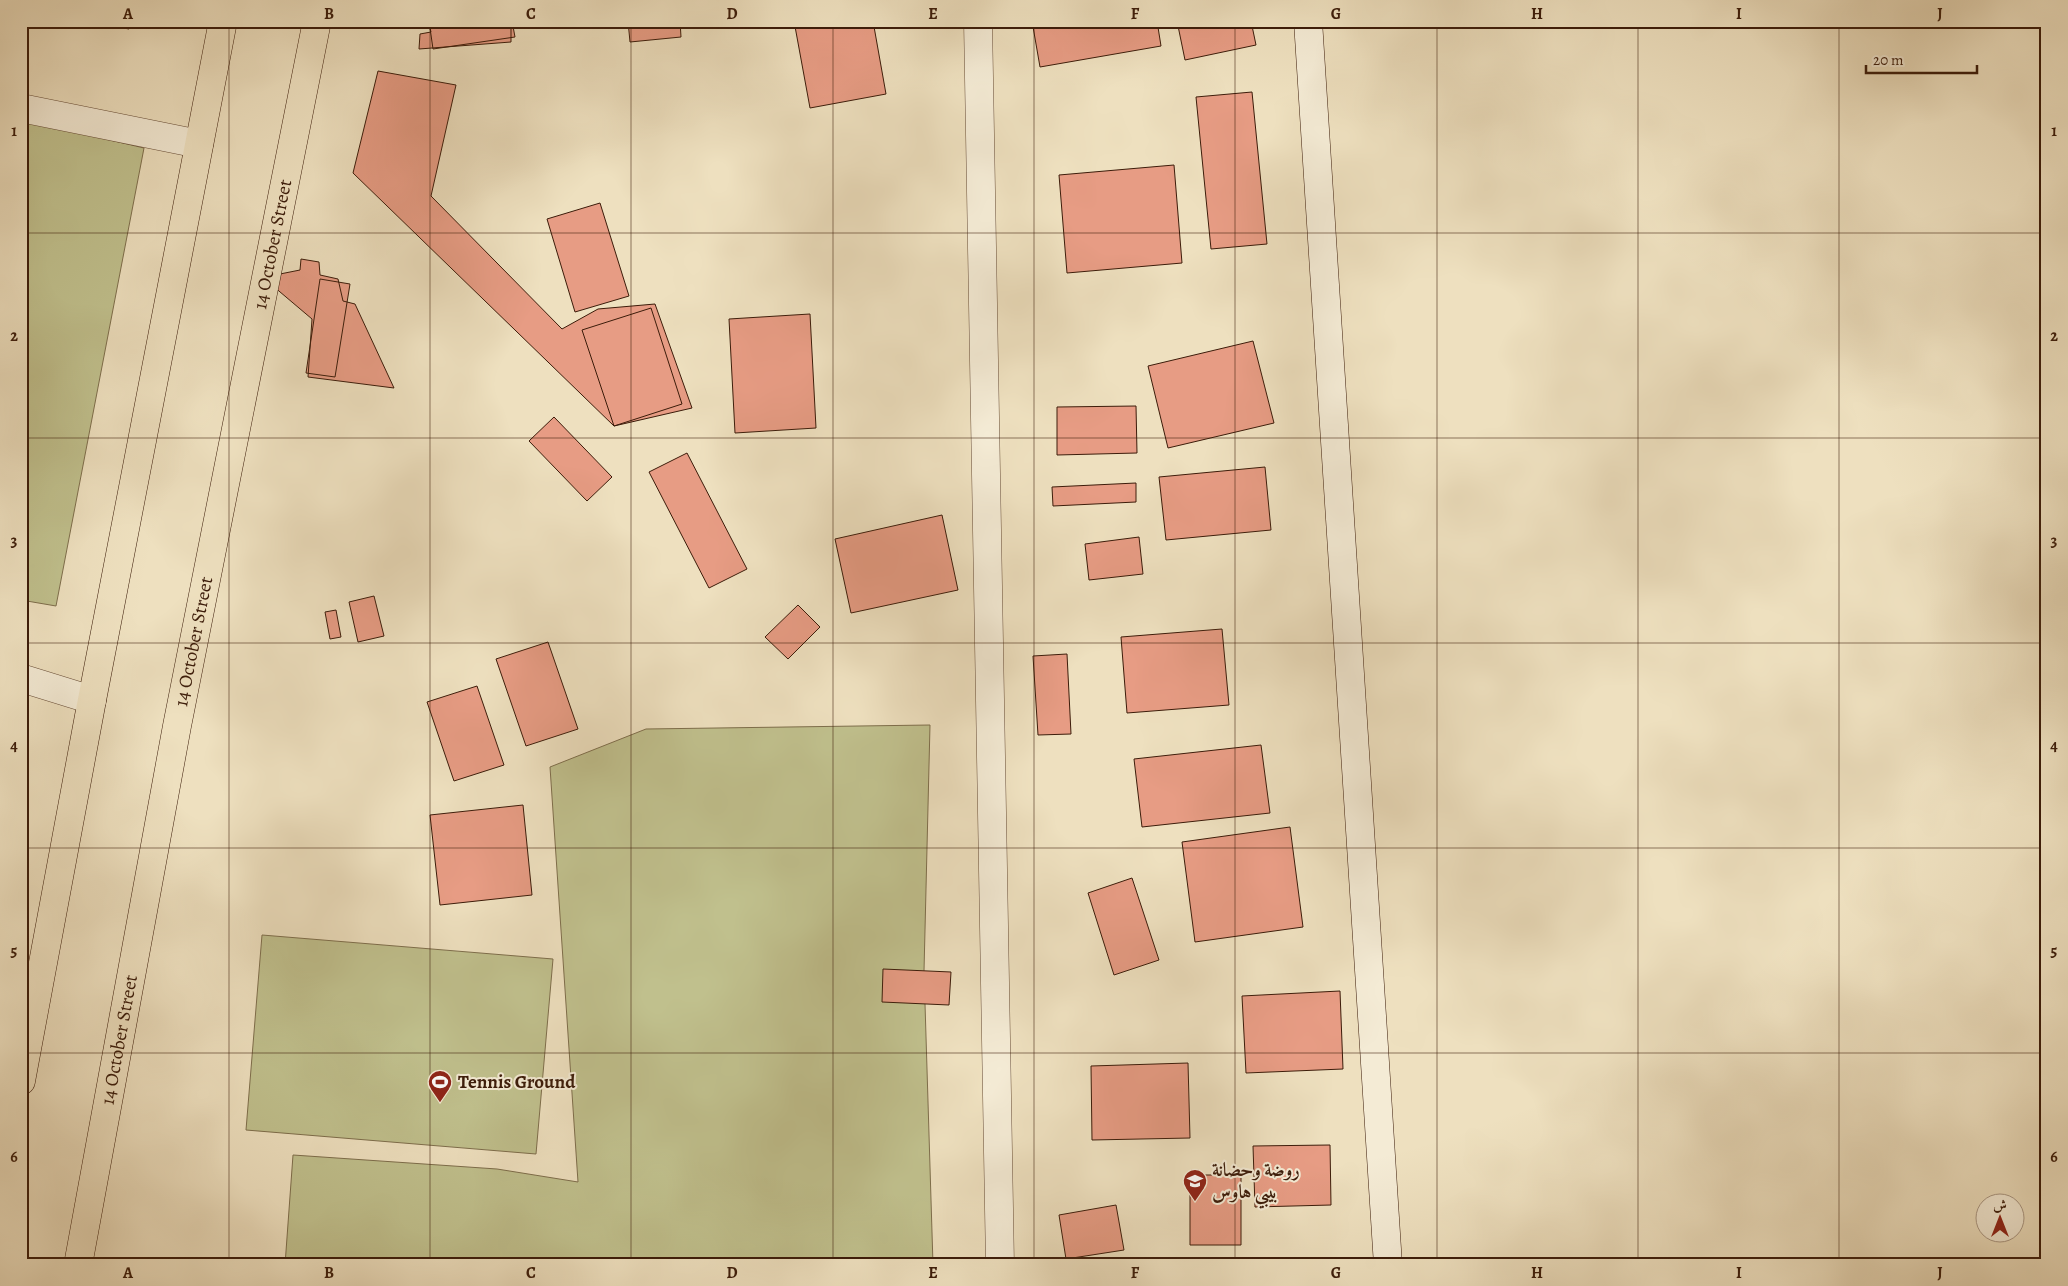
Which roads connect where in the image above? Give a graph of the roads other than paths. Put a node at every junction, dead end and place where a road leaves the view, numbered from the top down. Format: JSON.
{"nodes":[{"id":1,"x":223,"y":21,"type":"edge"},
{"id":2,"x":317,"y":21,"type":"edge"},
{"id":3,"x":978,"y":21,"type":"edge"},
{"id":4,"x":1308,"y":21,"type":"edge"},
{"id":5,"x":21,"y":108,"type":"edge"},
{"id":6,"x":199,"y":144,"type":"junction"},
{"id":7,"x":21,"y":678,"type":"edge"},
{"id":8,"x":92,"y":700,"type":"junction"},
{"id":9,"x":21,"y":1081,"type":"edge"},
{"id":10,"x":78,"y":1265,"type":"edge"},
{"id":11,"x":1000,"y":1265,"type":"edge"},
{"id":12,"x":1388,"y":1265,"type":"edge"}],
"edges":[{"from":1,"to":6,"type":"main road"},
{"from":2,"to":10,"type":"main road","name":"14 October Street"},
{"from":3,"to":11,"type":"street"},
{"from":4,"to":12,"type":"street"},
{"from":5,"to":6,"type":"street"},
{"from":6,"to":8,"type":"main road"},
{"from":7,"to":8,"type":"street"},
{"from":8,"to":9,"type":"main road"}]}
